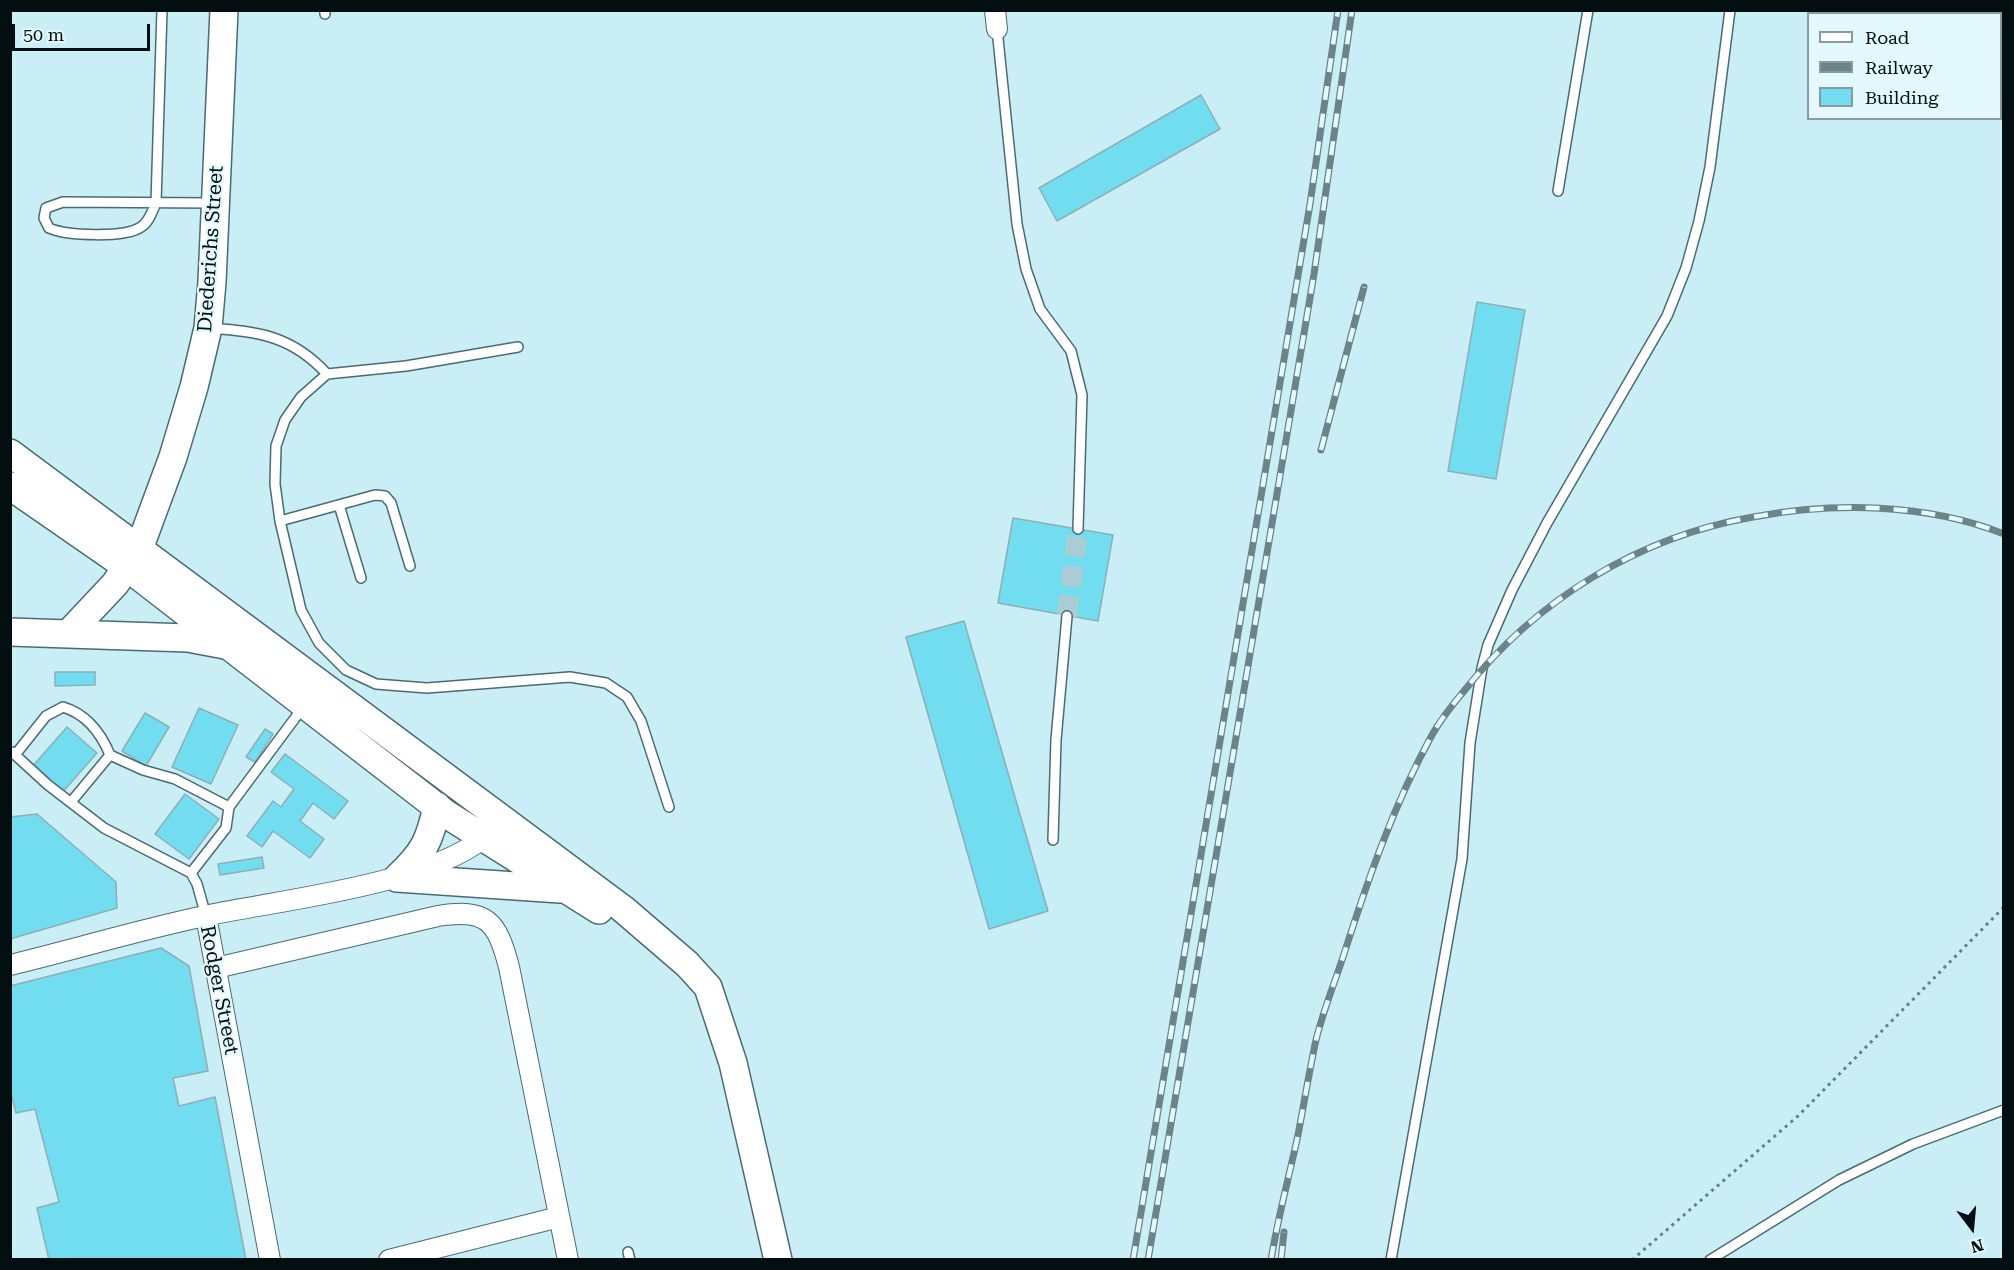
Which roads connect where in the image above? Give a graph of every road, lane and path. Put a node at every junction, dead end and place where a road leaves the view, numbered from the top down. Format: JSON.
{"nodes":[{"id":1,"x":162,"y":10,"type":"edge"},
{"id":2,"x":224,"y":10,"type":"edge"},
{"id":3,"x":1588,"y":10,"type":"edge"},
{"id":4,"x":1730,"y":10,"type":"edge"},
{"id":5,"x":996,"y":20,"type":"edge"},
{"id":6,"x":1558,"y":191,"type":"dead end"},
{"id":7,"x":156,"y":203,"type":"junction"},
{"id":8,"x":215,"y":203,"type":"junction"},
{"id":9,"x":208,"y":328,"type":"junction"},
{"id":10,"x":518,"y":347,"type":"dead end"},
{"id":11,"x":327,"y":374,"type":"junction"},
{"id":12,"x":10,"y":453,"type":"edge"},
{"id":13,"x":10,"y":486,"type":"edge"},
{"id":14,"x":339,"y":505,"type":"junction"},
{"id":15,"x":279,"y":521,"type":"junction"},
{"id":16,"x":1078,"y":529,"type":"tunnel mouth"},
{"id":17,"x":133,"y":558,"type":"junction"},
{"id":18,"x":410,"y":566,"type":"dead end"},
{"id":19,"x":361,"y":578,"type":"dead end"},
{"id":20,"x":1067,"y":616,"type":"tunnel mouth"},
{"id":21,"x":10,"y":632,"type":"edge"},
{"id":22,"x":68,"y":634,"type":"junction"},
{"id":23,"x":229,"y":645,"type":"junction"},
{"id":24,"x":305,"y":704,"type":"junction"},
{"id":25,"x":13,"y":753,"type":"edge"},
{"id":26,"x":110,"y":755,"type":"junction"},
{"id":27,"x":71,"y":802,"type":"junction"},
{"id":28,"x":437,"y":806,"type":"junction"},
{"id":29,"x":229,"y":807,"type":"junction"},
{"id":30,"x":669,"y":807,"type":"dead end"},
{"id":31,"x":503,"y":821,"type":"junction"},
{"id":32,"x":484,"y":839,"type":"junction"},
{"id":33,"x":1053,"y":840,"type":"dead end"},
{"id":34,"x":191,"y":873,"type":"junction"},
{"id":35,"x":397,"y":878,"type":"junction"},
{"id":36,"x":564,"y":890,"type":"junction"},
{"id":37,"x":2004,"y":907,"type":"edge"},
{"id":38,"x":206,"y":916,"type":"junction"},
{"id":39,"x":659,"y":940,"type":"junction"},
{"id":40,"x":10,"y":965,"type":"edge"},
{"id":41,"x":216,"y":968,"type":"junction"},
{"id":42,"x":2004,"y":1110,"type":"edge"},
{"id":43,"x":559,"y":1218,"type":"junction"},
{"id":44,"x":270,"y":1260,"type":"edge"},
{"id":45,"x":389,"y":1260,"type":"edge"},
{"id":46,"x":568,"y":1260,"type":"edge"},
{"id":47,"x":778,"y":1260,"type":"edge"},
{"id":48,"x":1391,"y":1260,"type":"edge"},
{"id":49,"x":1632,"y":1260,"type":"edge"},
{"id":50,"x":1710,"y":1260,"type":"edge"}],
"edges":[{"from":1,"to":7,"type":"lane"},
{"from":2,"to":8,"type":"main road","name":"Diederichs Street"},
{"from":3,"to":6,"type":"lane"},
{"from":4,"to":48,"type":"lane"},
{"from":5,"to":16,"type":"lane"},
{"from":7,"to":7,"type":"lane"},
{"from":7,"to":8,"type":"lane"},
{"from":8,"to":9,"type":"main road","name":"Diederichs Street"},
{"from":9,"to":11,"type":"lane"},
{"from":9,"to":17,"type":"main road","name":"Diederichs Street"},
{"from":10,"to":11,"type":"lane"},
{"from":11,"to":15,"type":"lane"},
{"from":12,"to":17,"type":"main road"},
{"from":13,"to":17,"type":"main road"},
{"from":14,"to":15,"type":"lane"},
{"from":14,"to":18,"type":"lane"},
{"from":14,"to":19,"type":"lane"},
{"from":15,"to":30,"type":"lane"},
{"from":17,"to":22,"type":"main road","name":"Diederichs Street"},
{"from":17,"to":23,"type":"main road"},
{"from":17,"to":31,"type":"main road"},
{"from":20,"to":33,"type":"lane"},
{"from":21,"to":22,"type":"main road"},
{"from":22,"to":23,"type":"main road"},
{"from":23,"to":24,"type":"main road"},
{"from":24,"to":28,"type":"main road"},
{"from":24,"to":29,"type":"lane"},
{"from":25,"to":26,"type":"lane"},
{"from":25,"to":27,"type":"lane"},
{"from":26,"to":27,"type":"lane"},
{"from":26,"to":29,"type":"lane"},
{"from":27,"to":34,"type":"lane"},
{"from":28,"to":32,"type":"main road"},
{"from":28,"to":35,"type":"main road"},
{"from":29,"to":34,"type":"lane"},
{"from":31,"to":32,"type":"street"},
{"from":31,"to":39,"type":"main road"},
{"from":32,"to":35,"type":"street"},
{"from":32,"to":36,"type":"main road"},
{"from":34,"to":38,"type":"lane"},
{"from":35,"to":36,"type":"main road"},
{"from":35,"to":38,"type":"street"},
{"from":36,"to":39,"type":"main road"},
{"from":37,"to":49,"type":"path"},
{"from":38,"to":40,"type":"street","name":"Rodger Street"},
{"from":38,"to":41,"type":"street","name":"Rodger Street"},
{"from":39,"to":47,"type":"main road"},
{"from":41,"to":43,"type":"street"},
{"from":41,"to":44,"type":"street","name":"Rodger Street"},
{"from":42,"to":50,"type":"lane"},
{"from":43,"to":45,"type":"street"},
{"from":43,"to":46,"type":"street"}]}
